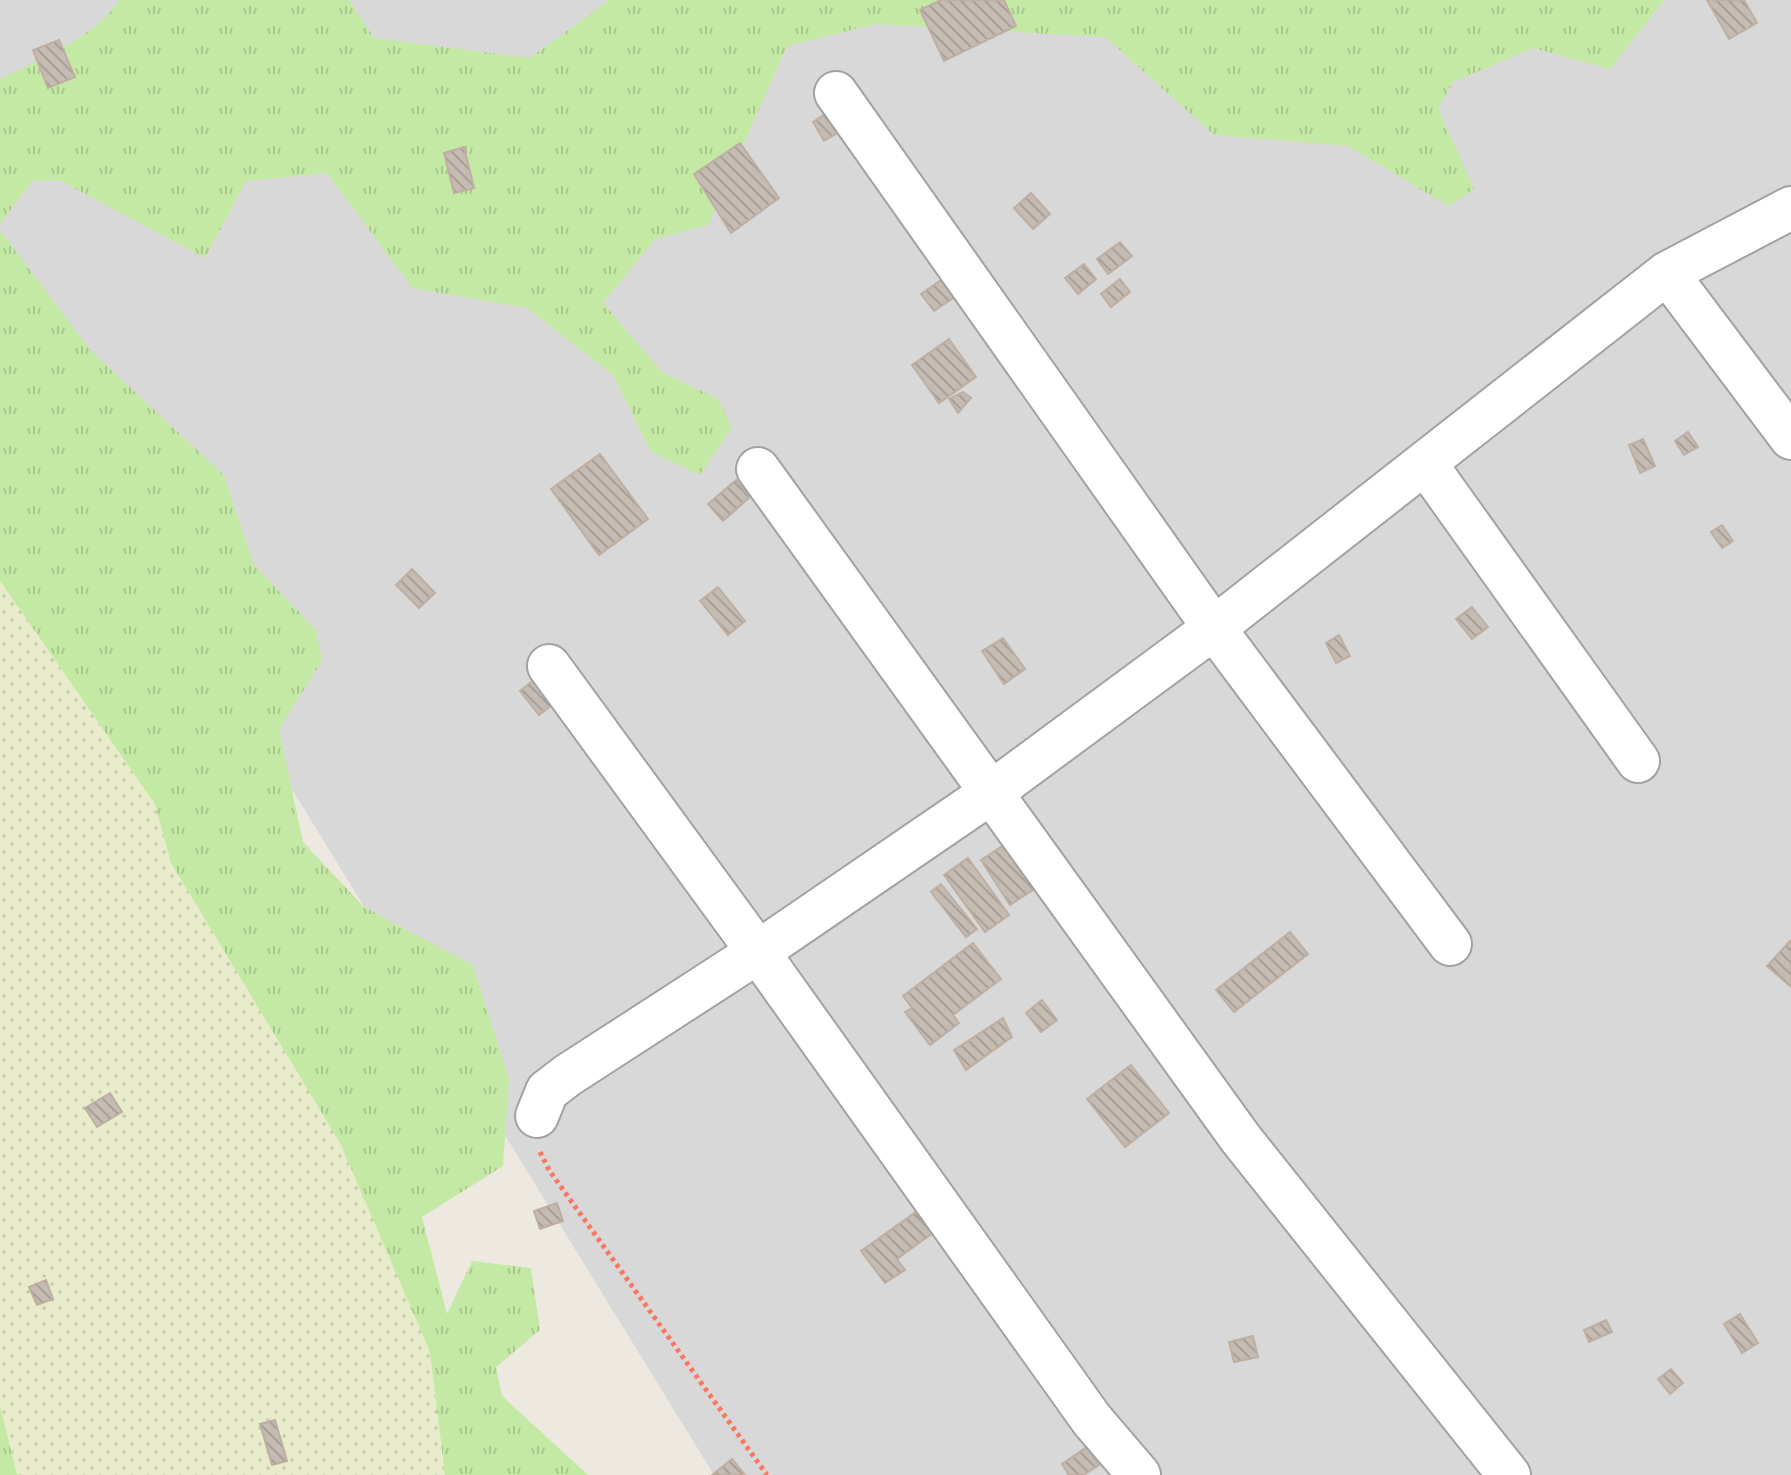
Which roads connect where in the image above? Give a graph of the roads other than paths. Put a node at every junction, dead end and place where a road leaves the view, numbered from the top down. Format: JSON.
{"nodes":[{"id":1,"x":836,"y":93,"type":"dead end"},
{"id":2,"x":1791,"y":208,"type":"edge"},
{"id":3,"x":1667,"y":273,"type":"junction"},
{"id":4,"x":1791,"y":438,"type":"edge"},
{"id":5,"x":1425,"y":463,"type":"junction"},
{"id":6,"x":758,"y":469,"type":"dead end"},
{"id":7,"x":1214,"y":628,"type":"junction"},
{"id":8,"x":549,"y":666,"type":"dead end"},
{"id":9,"x":1638,"y":761,"type":"dead end"},
{"id":10,"x":989,"y":794,"type":"junction"},
{"id":11,"x":1450,"y":944,"type":"dead end"},
{"id":12,"x":758,"y":952,"type":"junction"},
{"id":13,"x":537,"y":1116,"type":"road end"},
{"id":14,"x":1139,"y":1475,"type":"edge"},
{"id":15,"x":1509,"y":1475,"type":"edge"}],
"edges":[{"from":1,"to":7,"type":"street"},
{"from":2,"to":3,"type":"street"},
{"from":3,"to":4,"type":"street"},
{"from":3,"to":5,"type":"street"},
{"from":5,"to":7,"type":"street"},
{"from":5,"to":9,"type":"street"},
{"from":6,"to":10,"type":"street"},
{"from":7,"to":10,"type":"street"},
{"from":7,"to":11,"type":"street"},
{"from":8,"to":12,"type":"street"},
{"from":10,"to":12,"type":"street"},
{"from":10,"to":15,"type":"street"},
{"from":12,"to":13,"type":"street"},
{"from":12,"to":14,"type":"street"}]}
